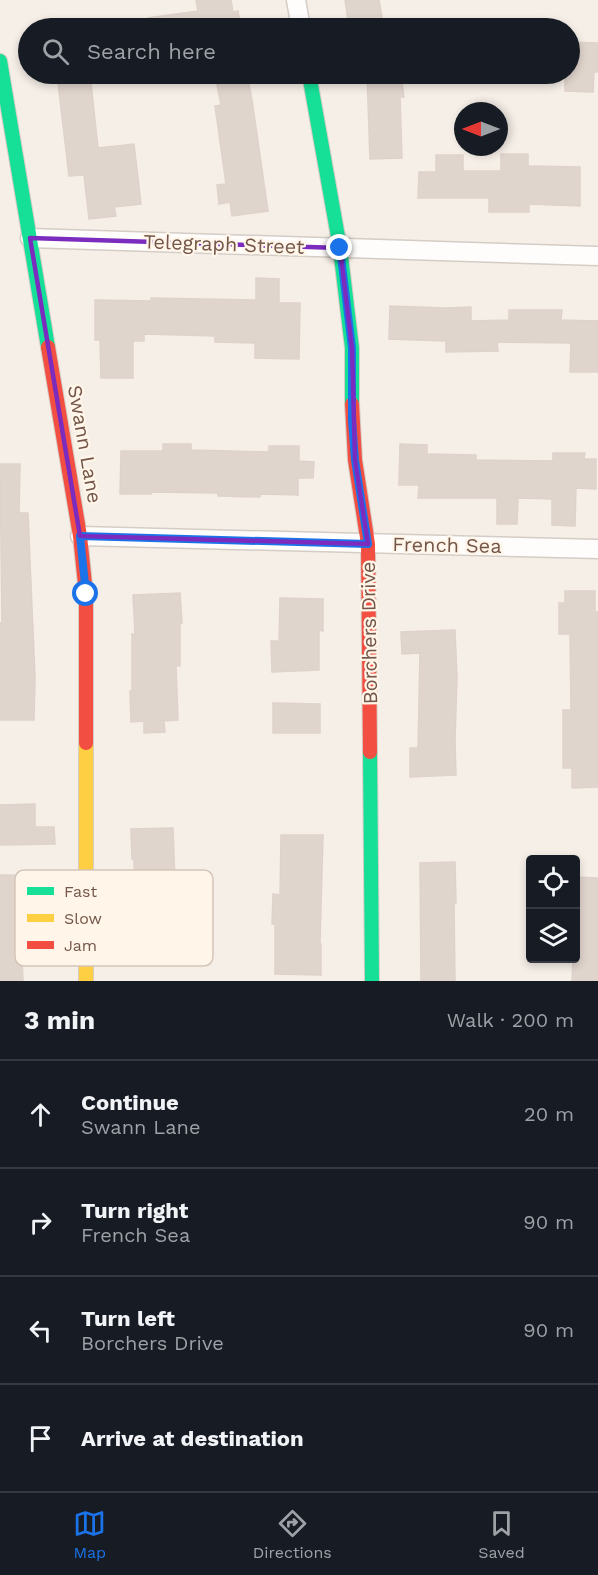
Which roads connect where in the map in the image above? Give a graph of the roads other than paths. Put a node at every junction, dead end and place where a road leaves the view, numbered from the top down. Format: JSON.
{"nodes":[{"id":1,"x":296,"y":0,"type":"edge"},
{"id":2,"x":299,"y":18,"type":"edge"},
{"id":3,"x":0,"y":62,"type":"edge"},
{"id":4,"x":311,"y":84,"type":"edge"},
{"id":5,"x":30,"y":238,"type":"junction"},
{"id":6,"x":340,"y":248,"type":"junction"},
{"id":7,"x":598,"y":256,"type":"edge"},
{"id":8,"x":80,"y":536,"type":"junction"},
{"id":9,"x":368,"y":544,"type":"junction"},
{"id":10,"x":598,"y":549,"type":"edge"},
{"id":11,"x":86,"y":870,"type":"edge"},
{"id":12,"x":372,"y":981,"type":"edge"}],
"edges":[{"from":1,"to":2,"type":"street"},
{"from":3,"to":5,"type":"street","name":"Swann Lane"},
{"from":4,"to":6,"type":"street","name":"Borchers Drive"},
{"from":5,"to":6,"type":"street","name":"Telegraph Street"},
{"from":5,"to":8,"type":"street","name":"Swann Lane"},
{"from":6,"to":7,"type":"street","name":"Telegraph Street"},
{"from":6,"to":9,"type":"street","name":"Borchers Drive"},
{"from":8,"to":9,"type":"street","name":"French Sea"},
{"from":8,"to":11,"type":"street","name":"Swann Lane"},
{"from":9,"to":10,"type":"street","name":"French Sea"},
{"from":9,"to":12,"type":"street","name":"Borchers Drive"}]}
